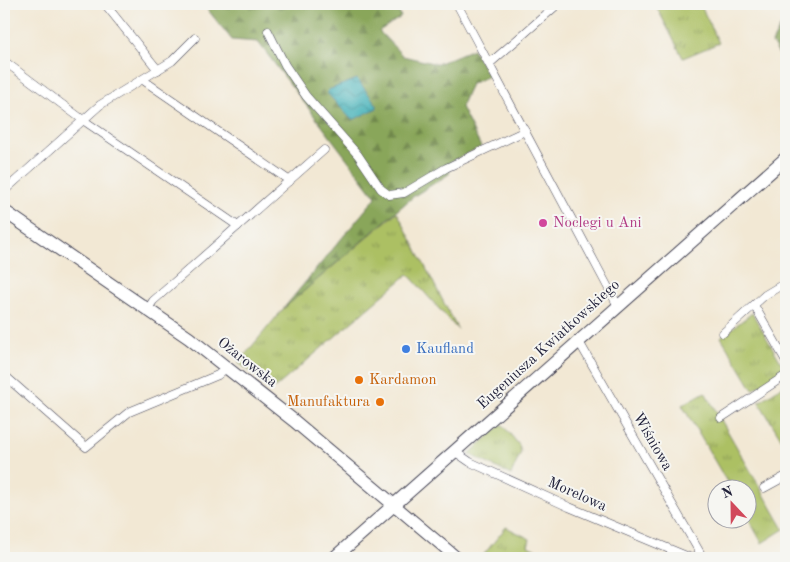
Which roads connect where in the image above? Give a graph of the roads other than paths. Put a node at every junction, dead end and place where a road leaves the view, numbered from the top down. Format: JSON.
{"nodes":[{"id":1,"x":105,"y":4,"type":"edge"},
{"id":2,"x":457,"y":4,"type":"edge"},
{"id":3,"x":558,"y":4,"type":"edge"},
{"id":4,"x":268,"y":31,"type":"dead end"},
{"id":5,"x":195,"y":38,"type":"dead end"},
{"id":6,"x":4,"y":61,"type":"edge"},
{"id":7,"x":489,"y":64,"type":"junction"},
{"id":8,"x":158,"y":70,"type":"junction"},
{"id":9,"x":143,"y":80,"type":"junction"},
{"id":10,"x":83,"y":120,"type":"junction"},
{"id":11,"x":525,"y":131,"type":"junction"},
{"id":12,"x":324,"y":150,"type":"dead end"},
{"id":13,"x":786,"y":158,"type":"edge"},
{"id":14,"x":290,"y":181,"type":"junction"},
{"id":15,"x":4,"y":192,"type":"edge"},
{"id":16,"x":4,"y":211,"type":"edge"},
{"id":17,"x":238,"y":226,"type":"junction"},
{"id":18,"x":780,"y":286,"type":"dead end"},
{"id":19,"x":754,"y":305,"type":"junction"},
{"id":20,"x":618,"y":306,"type":"junction"},
{"id":21,"x":148,"y":309,"type":"junction"},
{"id":22,"x":723,"y":333,"type":"dead end"},
{"id":23,"x":578,"y":340,"type":"junction"},
{"id":24,"x":786,"y":361,"type":"edge"},
{"id":25,"x":227,"y":367,"type":"junction"},
{"id":26,"x":4,"y":375,"type":"edge"},
{"id":27,"x":786,"y":375,"type":"edge"},
{"id":28,"x":721,"y":418,"type":"dead end"},
{"id":29,"x":454,"y":451,"type":"junction"},
{"id":30,"x":786,"y":476,"type":"edge"},
{"id":31,"x":764,"y":488,"type":"dead end"},
{"id":32,"x":394,"y":504,"type":"junction"},
{"id":33,"x":334,"y":558,"type":"edge"},
{"id":34,"x":457,"y":558,"type":"edge"},
{"id":35,"x":690,"y":558,"type":"edge"},
{"id":36,"x":702,"y":558,"type":"edge"}],
"edges":[{"from":1,"to":8,"type":"street"},
{"from":2,"to":7,"type":"street"},
{"from":3,"to":7,"type":"street"},
{"from":4,"to":11,"type":"street"},
{"from":5,"to":8,"type":"street"},
{"from":6,"to":10,"type":"street"},
{"from":7,"to":11,"type":"street"},
{"from":8,"to":9,"type":"street"},
{"from":9,"to":10,"type":"street"},
{"from":9,"to":14,"type":"street"},
{"from":10,"to":15,"type":"street"},
{"from":10,"to":17,"type":"street"},
{"from":11,"to":20,"type":"street"},
{"from":12,"to":14,"type":"street"},
{"from":13,"to":20,"type":"main road","name":"Eugeniusza Kwiatkowskiego"},
{"from":14,"to":17,"type":"street"},
{"from":16,"to":21,"type":"main road","name":"Ożarowska"},
{"from":17,"to":21,"type":"street"},
{"from":18,"to":19,"type":"street"},
{"from":19,"to":22,"type":"street"},
{"from":19,"to":24,"type":"street"},
{"from":20,"to":23,"type":"main road","name":"Eugeniusza Kwiatkowskiego"},
{"from":21,"to":25,"type":"main road","name":"Ożarowska"},
{"from":23,"to":29,"type":"main road","name":"Eugeniusza Kwiatkowskiego"},
{"from":23,"to":36,"type":"street","name":"Wiśniowa"},
{"from":25,"to":26,"type":"street"},
{"from":25,"to":32,"type":"main road","name":"Ożarowska"},
{"from":27,"to":28,"type":"street"},
{"from":29,"to":32,"type":"main road","name":"Eugeniusza Kwiatkowskiego"},
{"from":29,"to":35,"type":"street","name":"Morelowa"},
{"from":30,"to":31,"type":"street"},
{"from":32,"to":33,"type":"main road","name":"Eugeniusza Kwiatkowskiego"},
{"from":32,"to":34,"type":"street","name":"Ożarowska"}]}
